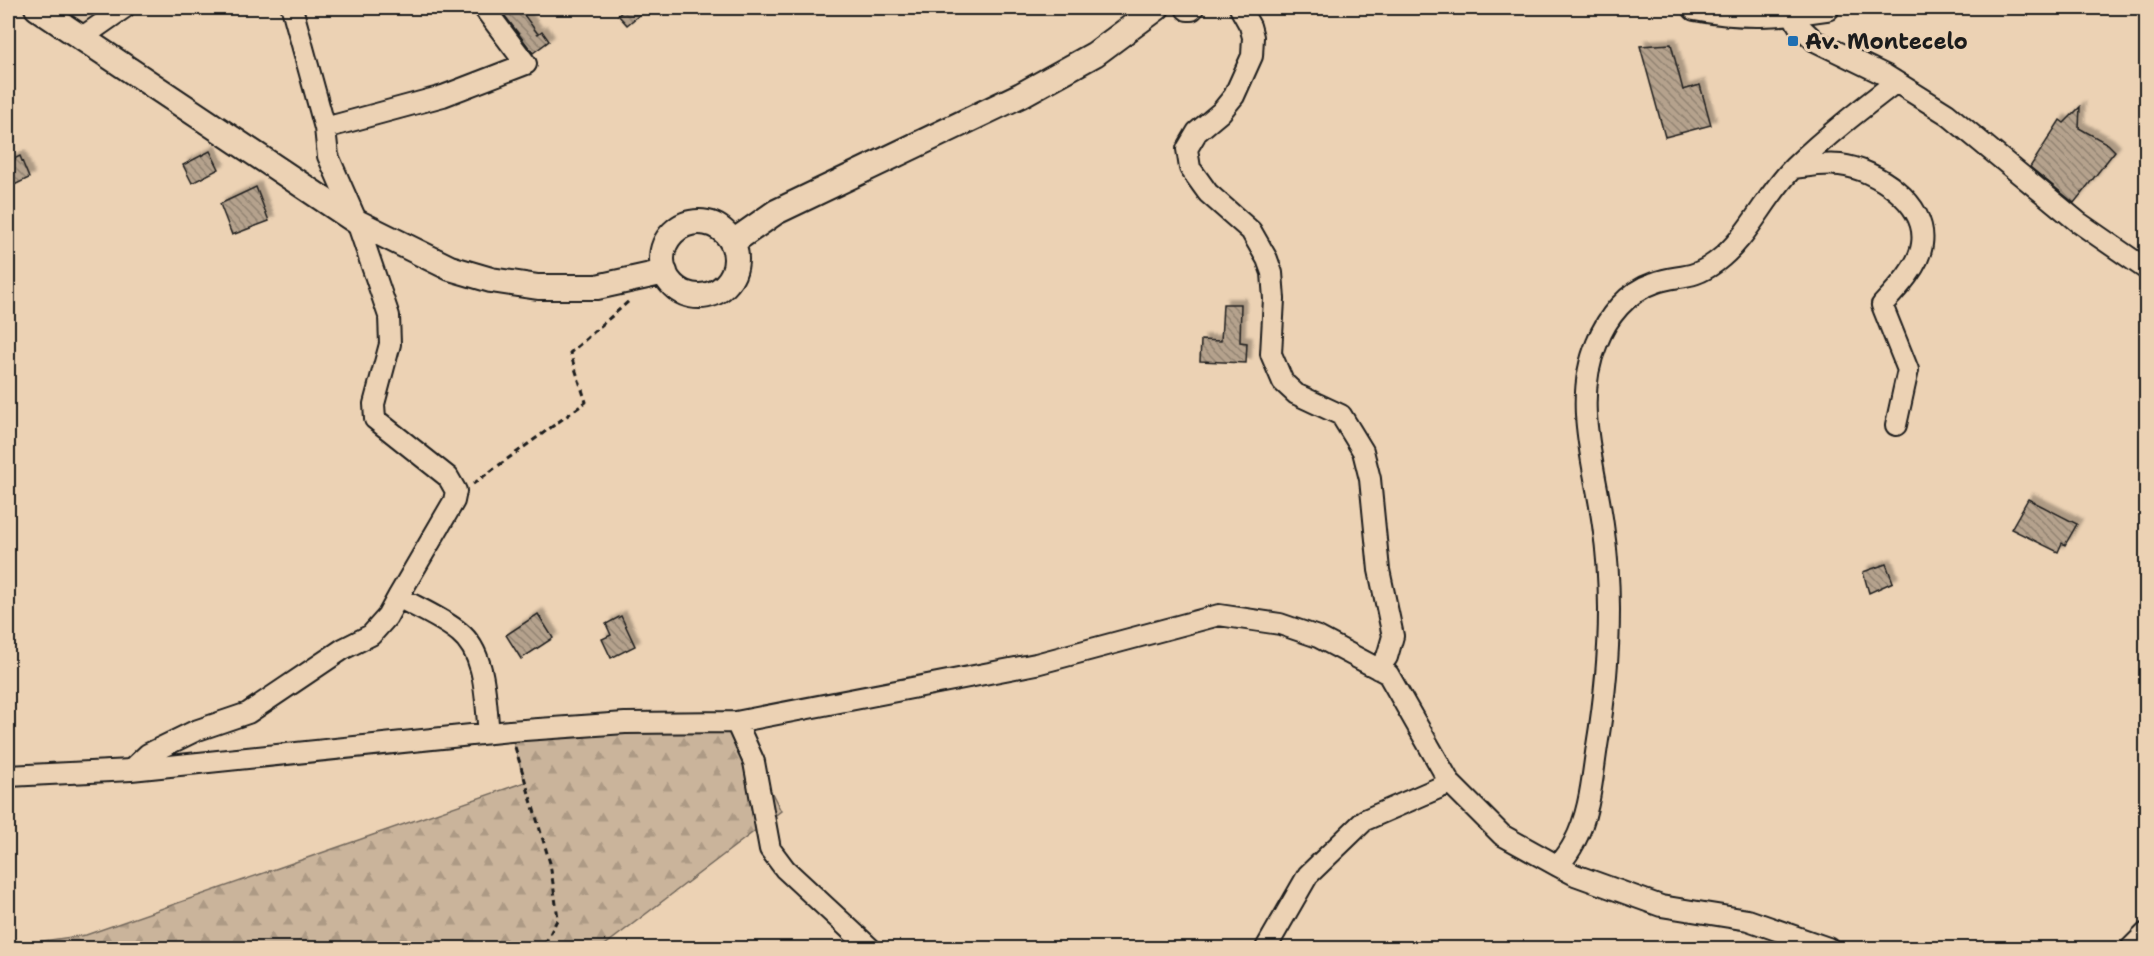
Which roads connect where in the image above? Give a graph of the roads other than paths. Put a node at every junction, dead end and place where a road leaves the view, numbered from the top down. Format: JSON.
{"nodes":[{"id":1,"x":37,"y":8,"type":"edge"},
{"id":2,"x":124,"y":8,"type":"edge"},
{"id":3,"x":292,"y":8,"type":"edge"},
{"id":4,"x":484,"y":8,"type":"edge"},
{"id":5,"x":1157,"y":8,"type":"edge"},
{"id":6,"x":1695,"y":8,"type":"edge"},
{"id":7,"x":1827,"y":8,"type":"edge"},
{"id":8,"x":1235,"y":10,"type":"edge"},
{"id":9,"x":1741,"y":11,"type":"edge"},
{"id":10,"x":1792,"y":13,"type":"junction"},
{"id":11,"x":81,"y":38,"type":"junction"},
{"id":12,"x":1896,"y":82,"type":"junction"},
{"id":13,"x":325,"y":128,"type":"junction"},
{"id":14,"x":1794,"y":168,"type":"junction"},
{"id":15,"x":357,"y":222,"type":"junction"},
{"id":16,"x":733,"y":242,"type":"junction"},
{"id":17,"x":2146,"y":269,"type":"edge"},
{"id":18,"x":665,"y":272,"type":"junction"},
{"id":19,"x":1896,"y":425,"type":"dead end"},
{"id":20,"x":398,"y":597,"type":"junction"},
{"id":21,"x":1378,"y":669,"type":"junction"},
{"id":22,"x":736,"y":722,"type":"junction"},
{"id":23,"x":489,"y":733,"type":"junction"},
{"id":24,"x":131,"y":770,"type":"junction"},
{"id":25,"x":8,"y":776,"type":"edge"},
{"id":26,"x":1450,"y":783,"type":"junction"},
{"id":27,"x":1558,"y":867,"type":"junction"},
{"id":28,"x":2146,"y":933,"type":"edge"},
{"id":29,"x":870,"y":948,"type":"edge"},
{"id":30,"x":1266,"y":948,"type":"edge"},
{"id":31,"x":1828,"y":948,"type":"edge"},
{"id":32,"x":2131,"y":948,"type":"edge"}],
"edges":[{"from":1,"to":11,"type":"street"},
{"from":2,"to":11,"type":"street"},
{"from":3,"to":13,"type":"street"},
{"from":4,"to":13,"type":"street"},
{"from":5,"to":16,"type":"street"},
{"from":6,"to":9,"type":"street"},
{"from":7,"to":10,"type":"street"},
{"from":8,"to":21,"type":"street"},
{"from":9,"to":10,"type":"street"},
{"from":10,"to":12,"type":"street"},
{"from":11,"to":15,"type":"street"},
{"from":12,"to":14,"type":"street"},
{"from":12,"to":17,"type":"street"},
{"from":13,"to":15,"type":"street"},
{"from":14,"to":19,"type":"street"},
{"from":14,"to":27,"type":"street"},
{"from":15,"to":18,"type":"street"},
{"from":15,"to":20,"type":"street"},
{"from":16,"to":18,"type":"street"},
{"from":16,"to":18,"type":"street"},
{"from":20,"to":23,"type":"street"},
{"from":20,"to":24,"type":"street"},
{"from":21,"to":22,"type":"street"},
{"from":21,"to":26,"type":"street"},
{"from":22,"to":23,"type":"street"},
{"from":22,"to":29,"type":"street"},
{"from":23,"to":24,"type":"street"},
{"from":24,"to":25,"type":"street"},
{"from":26,"to":27,"type":"street"},
{"from":26,"to":30,"type":"street"},
{"from":27,"to":31,"type":"street"},
{"from":28,"to":32,"type":"street"}]}
